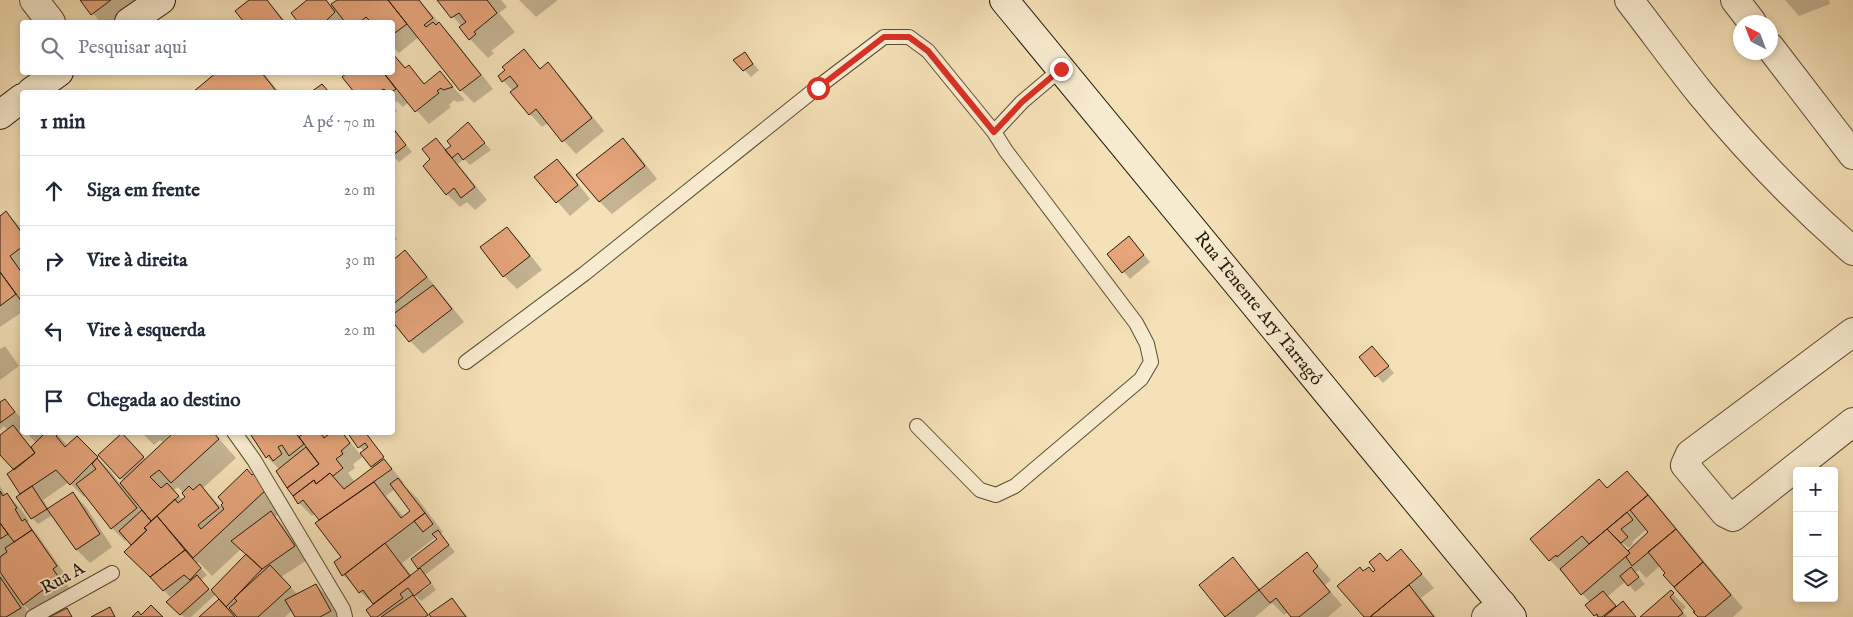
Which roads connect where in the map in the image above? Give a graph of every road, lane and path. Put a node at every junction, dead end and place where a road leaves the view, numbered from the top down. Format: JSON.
{"nodes":[{"id":1,"x":34,"y":0,"type":"edge"},
{"id":2,"x":161,"y":0,"type":"edge"},
{"id":3,"x":1004,"y":0,"type":"edge"},
{"id":4,"x":1628,"y":0,"type":"edge"},
{"id":5,"x":1735,"y":0,"type":"edge"},
{"id":6,"x":1747,"y":15,"type":"edge"},
{"id":7,"x":49,"y":20,"type":"edge"},
{"id":8,"x":133,"y":20,"type":"edge"},
{"id":9,"x":1778,"y":57,"type":"edge"},
{"id":10,"x":1061,"y":69,"type":"junction"},
{"id":11,"x":55,"y":75,"type":"edge"},
{"id":12,"x":36,"y":90,"type":"edge"},
{"id":13,"x":994,"y":132,"type":"junction"},
{"id":14,"x":1853,"y":155,"type":"edge"},
{"id":15,"x":1853,"y":251,"type":"edge"},
{"id":16,"x":1853,"y":332,"type":"edge"},
{"id":17,"x":466,"y":362,"type":"dead end"},
{"id":18,"x":1853,"y":422,"type":"edge"},
{"id":19,"x":917,"y":426,"type":"dead end"},
{"id":20,"x":236,"y":435,"type":"edge"},
{"id":21,"x":112,"y":573,"type":"dead end"},
{"id":22,"x":1500,"y":613,"type":"edge"},
{"id":23,"x":33,"y":617,"type":"edge"},
{"id":24,"x":345,"y":617,"type":"edge"}],
"edges":[{"from":1,"to":7,"type":"street"},
{"from":2,"to":8,"type":"street"},
{"from":3,"to":10,"type":"street","name":"Rua Tenente Ary Tarragô"},
{"from":4,"to":15,"type":"street"},
{"from":5,"to":6,"type":"street"},
{"from":9,"to":14,"type":"street"},
{"from":10,"to":13,"type":"lane"},
{"from":10,"to":22,"type":"street","name":"Rua Tenente Ary Tarragô"},
{"from":11,"to":12,"type":"street"},
{"from":13,"to":17,"type":"lane"},
{"from":13,"to":19,"type":"lane"},
{"from":16,"to":18,"type":"street"},
{"from":20,"to":24,"type":"lane"},
{"from":21,"to":23,"type":"lane","name":"Rua A"}]}
